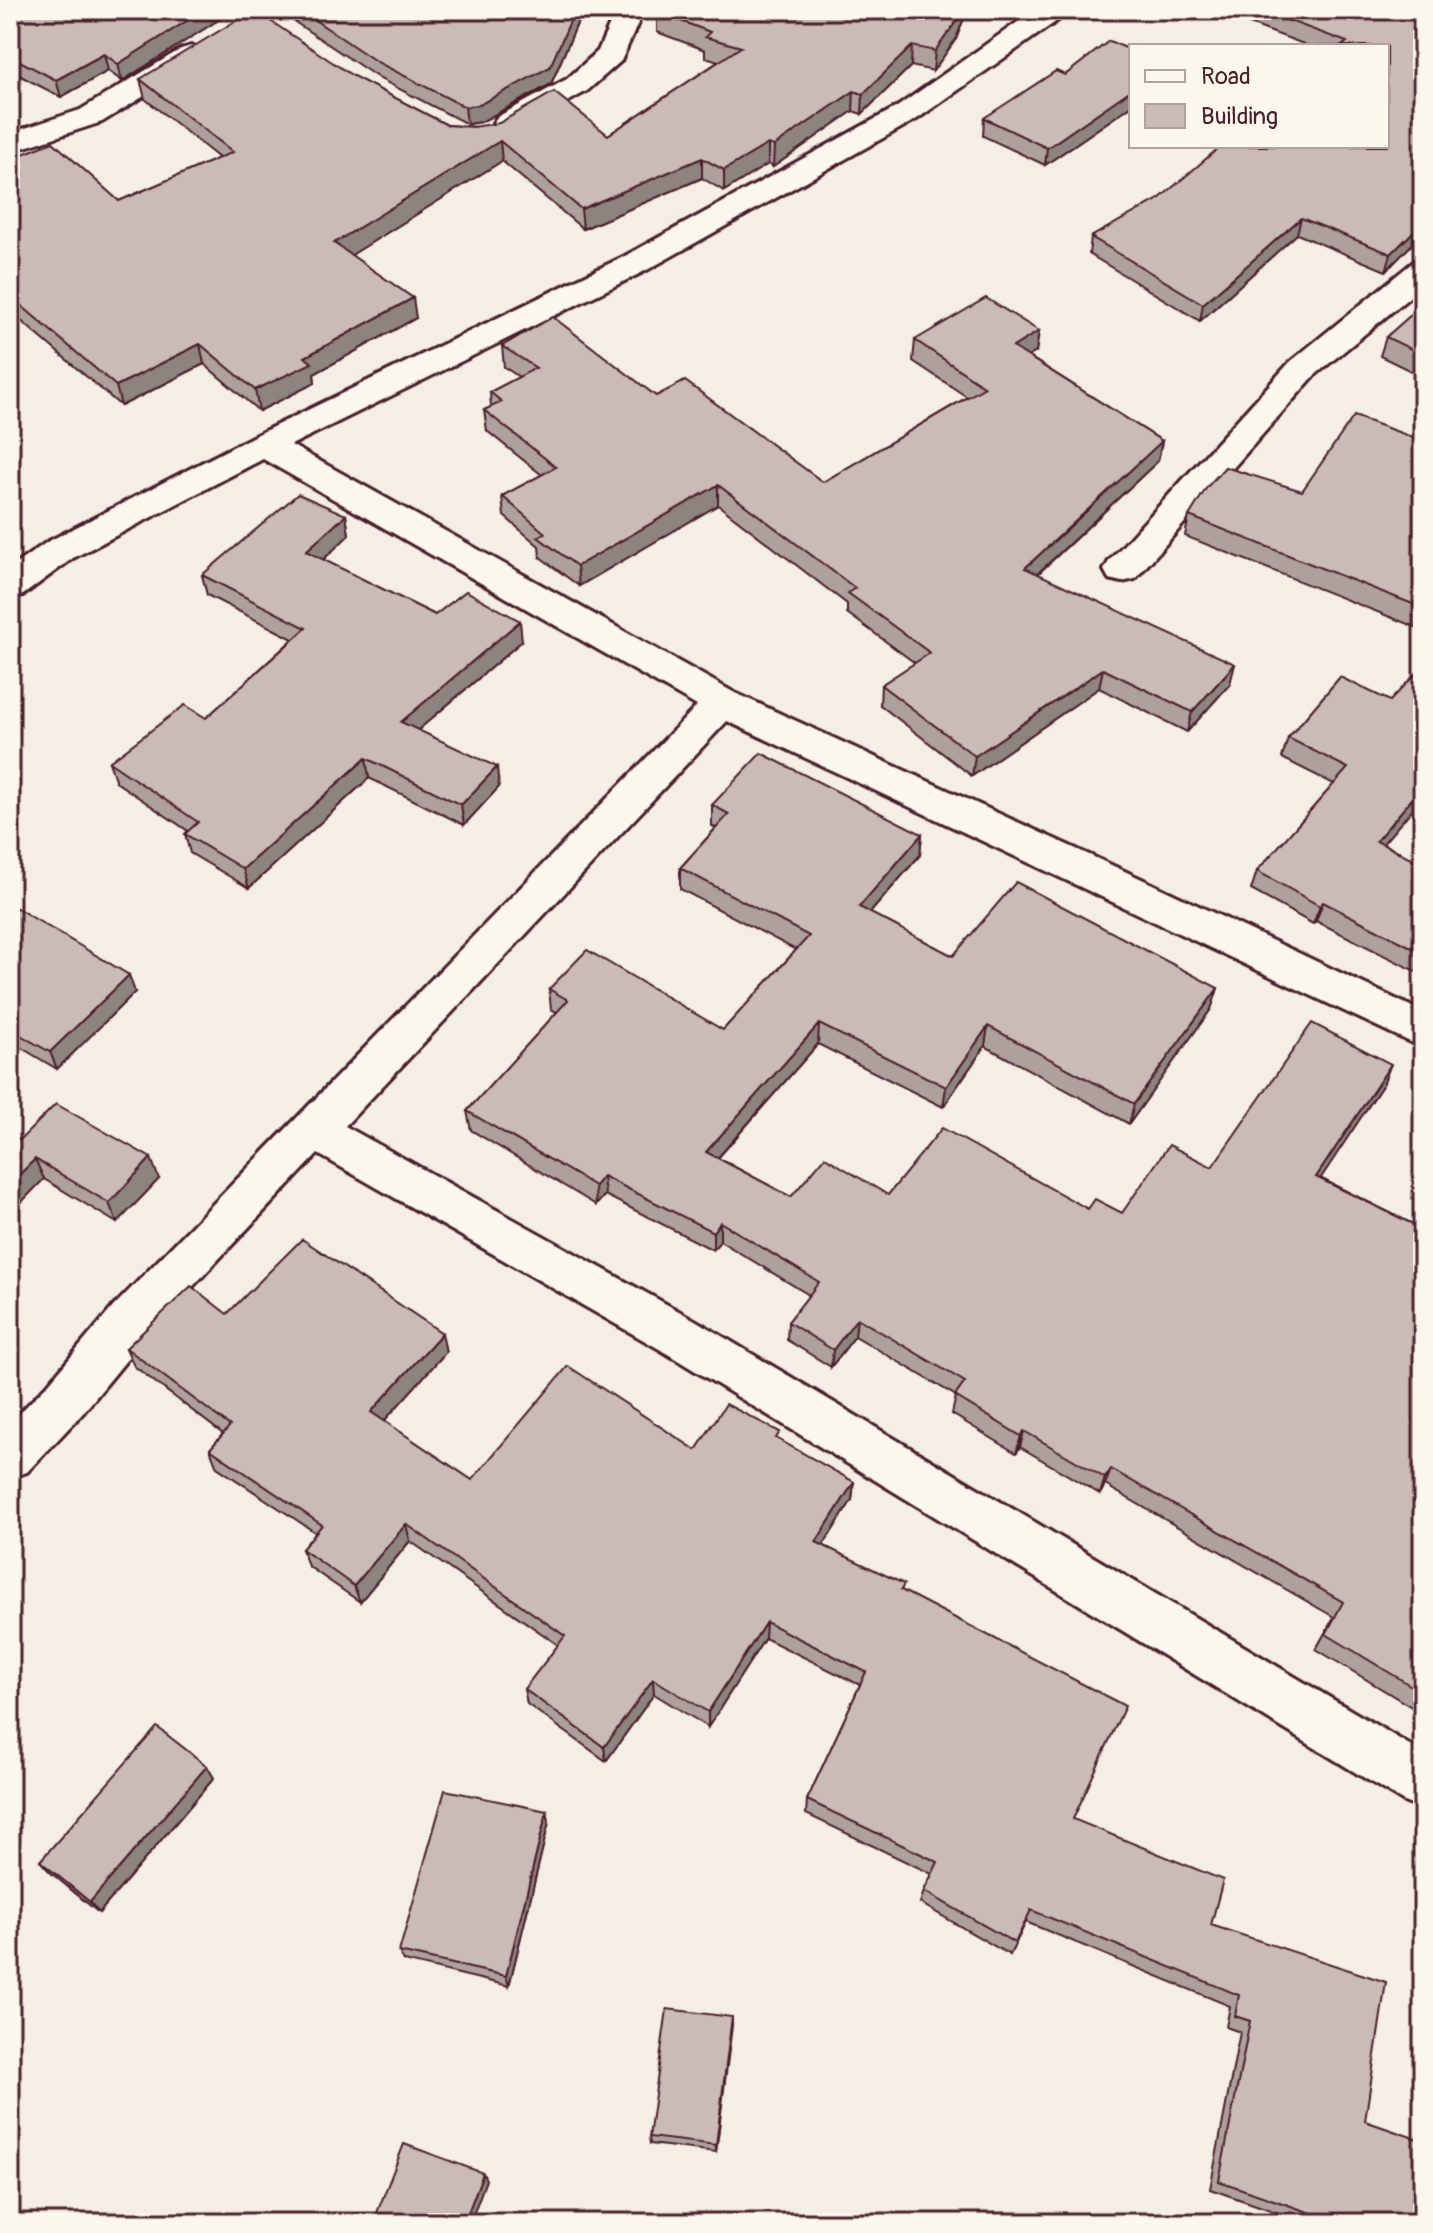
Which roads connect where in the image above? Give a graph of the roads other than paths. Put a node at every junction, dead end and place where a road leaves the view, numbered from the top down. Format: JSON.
{"nodes":[{"id":1,"x":630,"y":10,"type":"edge"},
{"id":2,"x":1054,"y":10,"type":"edge"},
{"id":3,"x":220,"y":37,"type":"edge"},
{"id":4,"x":489,"y":134,"type":"edge"},
{"id":5,"x":10,"y":143,"type":"edge"},
{"id":6,"x":1423,"y":270,"type":"edge"},
{"id":7,"x":264,"y":445,"type":"junction"},
{"id":8,"x":1122,"y":570,"type":"dead end"},
{"id":9,"x":10,"y":586,"type":"edge"},
{"id":10,"x":722,"y":703,"type":"junction"},
{"id":11,"x":1423,"y":1031,"type":"edge"},
{"id":12,"x":312,"y":1129,"type":"junction"},
{"id":13,"x":10,"y":1456,"type":"edge"},
{"id":14,"x":1423,"y":1783,"type":"edge"}],
"edges":[{"from":1,"to":4,"type":"street"},
{"from":2,"to":7,"type":"street"},
{"from":3,"to":5,"type":"street"},
{"from":6,"to":8,"type":"street"},
{"from":7,"to":9,"type":"street"},
{"from":7,"to":10,"type":"street"},
{"from":10,"to":11,"type":"street"},
{"from":10,"to":12,"type":"street"},
{"from":12,"to":13,"type":"street"},
{"from":12,"to":14,"type":"street"}]}
